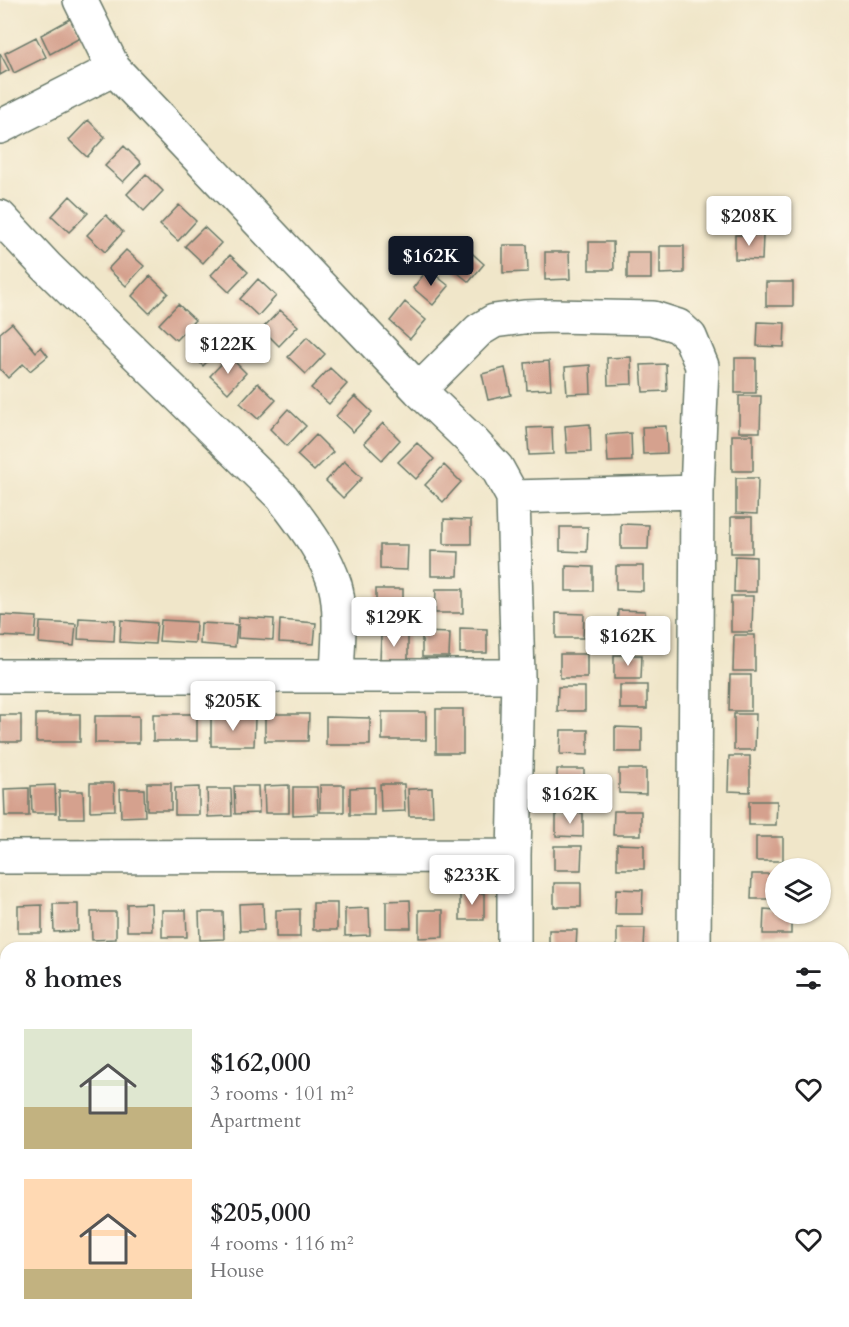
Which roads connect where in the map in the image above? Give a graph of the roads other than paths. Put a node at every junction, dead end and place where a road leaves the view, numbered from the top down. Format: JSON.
{"nodes":[{"id":1,"x":80,"y":0,"type":"edge"},
{"id":2,"x":114,"y":69,"type":"junction"},
{"id":3,"x":0,"y":127,"type":"edge"},
{"id":4,"x":0,"y":217,"type":"edge"},
{"id":5,"x":419,"y":390,"type":"junction"},
{"id":6,"x":697,"y":492,"type":"junction"},
{"id":7,"x":513,"y":497,"type":"junction"},
{"id":8,"x":337,"y":674,"type":"junction"},
{"id":9,"x":518,"y":675,"type":"junction"},
{"id":10,"x":0,"y":676,"type":"edge"},
{"id":11,"x":514,"y":856,"type":"junction"},
{"id":12,"x":0,"y":857,"type":"edge"},
{"id":13,"x":514,"y":942,"type":"edge"},
{"id":14,"x":694,"y":942,"type":"edge"}],
"edges":[{"from":1,"to":2,"type":"street"},
{"from":2,"to":3,"type":"street"},
{"from":2,"to":5,"type":"street"},
{"from":4,"to":8,"type":"street"},
{"from":5,"to":6,"type":"street"},
{"from":5,"to":7,"type":"street"},
{"from":6,"to":7,"type":"street"},
{"from":6,"to":14,"type":"street"},
{"from":7,"to":9,"type":"street"},
{"from":8,"to":9,"type":"street"},
{"from":8,"to":10,"type":"street"},
{"from":9,"to":11,"type":"street"},
{"from":11,"to":12,"type":"street"},
{"from":11,"to":13,"type":"street"}]}
